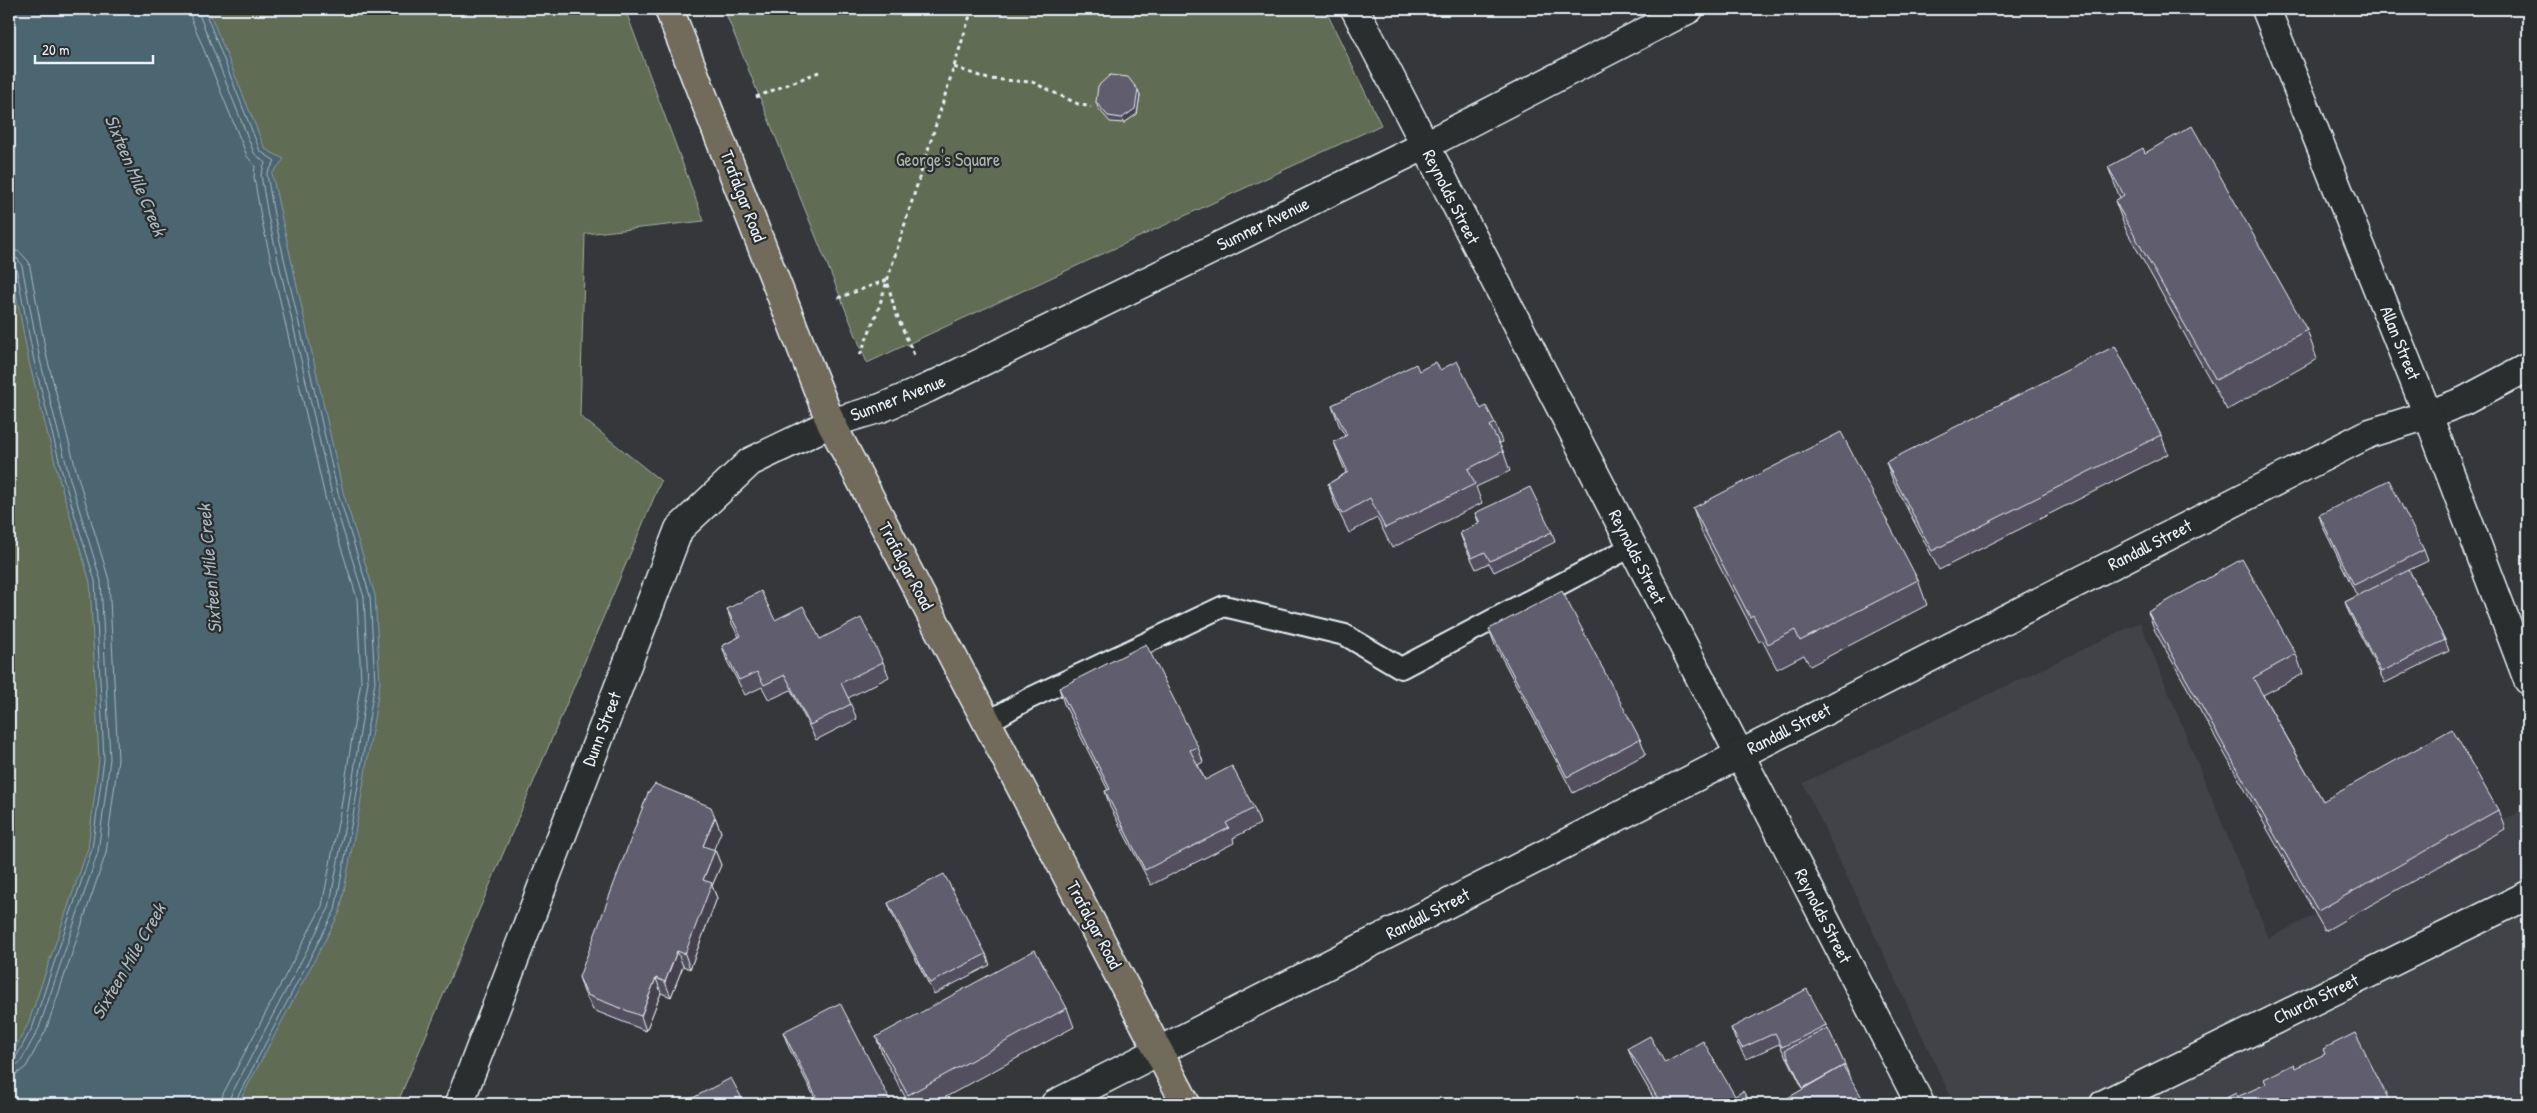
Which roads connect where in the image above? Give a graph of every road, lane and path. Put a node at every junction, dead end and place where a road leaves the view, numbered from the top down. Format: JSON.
{"nodes":[{"id":1,"x":669,"y":9,"type":"edge"},
{"id":2,"x":972,"y":9,"type":"edge"},
{"id":3,"x":1355,"y":9,"type":"edge"},
{"id":4,"x":1689,"y":9,"type":"edge"},
{"id":5,"x":2266,"y":9,"type":"edge"},
{"id":6,"x":954,"y":68,"type":"junction"},
{"id":7,"x":819,"y":72,"type":"dead end"},
{"id":8,"x":756,"y":97,"type":"dead end"},
{"id":9,"x":1092,"y":106,"type":"dead end"},
{"id":10,"x":1424,"y":146,"type":"junction"},
{"id":11,"x":887,"y":280,"type":"junction"},
{"id":12,"x":838,"y":298,"type":"dead end"},
{"id":13,"x":860,"y":355,"type":"dead end"},
{"id":14,"x":2528,"y":367,"type":"edge"},
{"id":15,"x":928,"y":388,"type":"junction"},
{"id":16,"x":2428,"y":415,"type":"junction"},
{"id":17,"x":831,"y":423,"type":"junction"},
{"id":18,"x":1631,"y":547,"type":"junction"},
{"id":19,"x":2528,"y":680,"type":"edge"},
{"id":20,"x":988,"y":722,"type":"junction"},
{"id":21,"x":1739,"y":755,"type":"junction"},
{"id":22,"x":2528,"y":895,"type":"edge"},
{"id":23,"x":1159,"y":1050,"type":"junction"},
{"id":24,"x":459,"y":1104,"type":"edge"},
{"id":25,"x":1055,"y":1104,"type":"edge"},
{"id":26,"x":1186,"y":1104,"type":"edge"},
{"id":27,"x":1920,"y":1104,"type":"edge"},
{"id":28,"x":2104,"y":1104,"type":"edge"}],
"edges":[{"from":1,"to":17,"type":"main road","name":"Trafalgar Road"},
{"from":2,"to":6,"type":"path"},
{"from":3,"to":10,"type":"street","name":"Reynolds Street"},
{"from":4,"to":10,"type":"street","name":"Sumner Avenue"},
{"from":5,"to":16,"type":"street","name":"Allan Street"},
{"from":6,"to":9,"type":"path"},
{"from":6,"to":11,"type":"path"},
{"from":7,"to":8,"type":"path"},
{"from":10,"to":15,"type":"street","name":"Sumner Avenue"},
{"from":10,"to":18,"type":"street","name":"Reynolds Street"},
{"from":11,"to":12,"type":"path"},
{"from":11,"to":13,"type":"path"},
{"from":11,"to":15,"type":"path"},
{"from":14,"to":16,"type":"street","name":"Randall Street"},
{"from":15,"to":17,"type":"street","name":"Sumner Avenue"},
{"from":16,"to":19,"type":"street","name":"Allan Street"},
{"from":16,"to":21,"type":"street","name":"Randall Street"},
{"from":17,"to":20,"type":"main road","name":"Trafalgar Road"},
{"from":17,"to":24,"type":"street","name":"Dunn Street"},
{"from":18,"to":20,"type":"lane"},
{"from":18,"to":21,"type":"street","name":"Reynolds Street"},
{"from":20,"to":23,"type":"main road","name":"Trafalgar Road"},
{"from":21,"to":23,"type":"street","name":"Randall Street"},
{"from":21,"to":27,"type":"street","name":"Reynolds Street"},
{"from":22,"to":28,"type":"street","name":"Church Street"},
{"from":23,"to":25,"type":"street","name":"Randall Street"},
{"from":23,"to":26,"type":"main road","name":"Trafalgar Road"}]}
